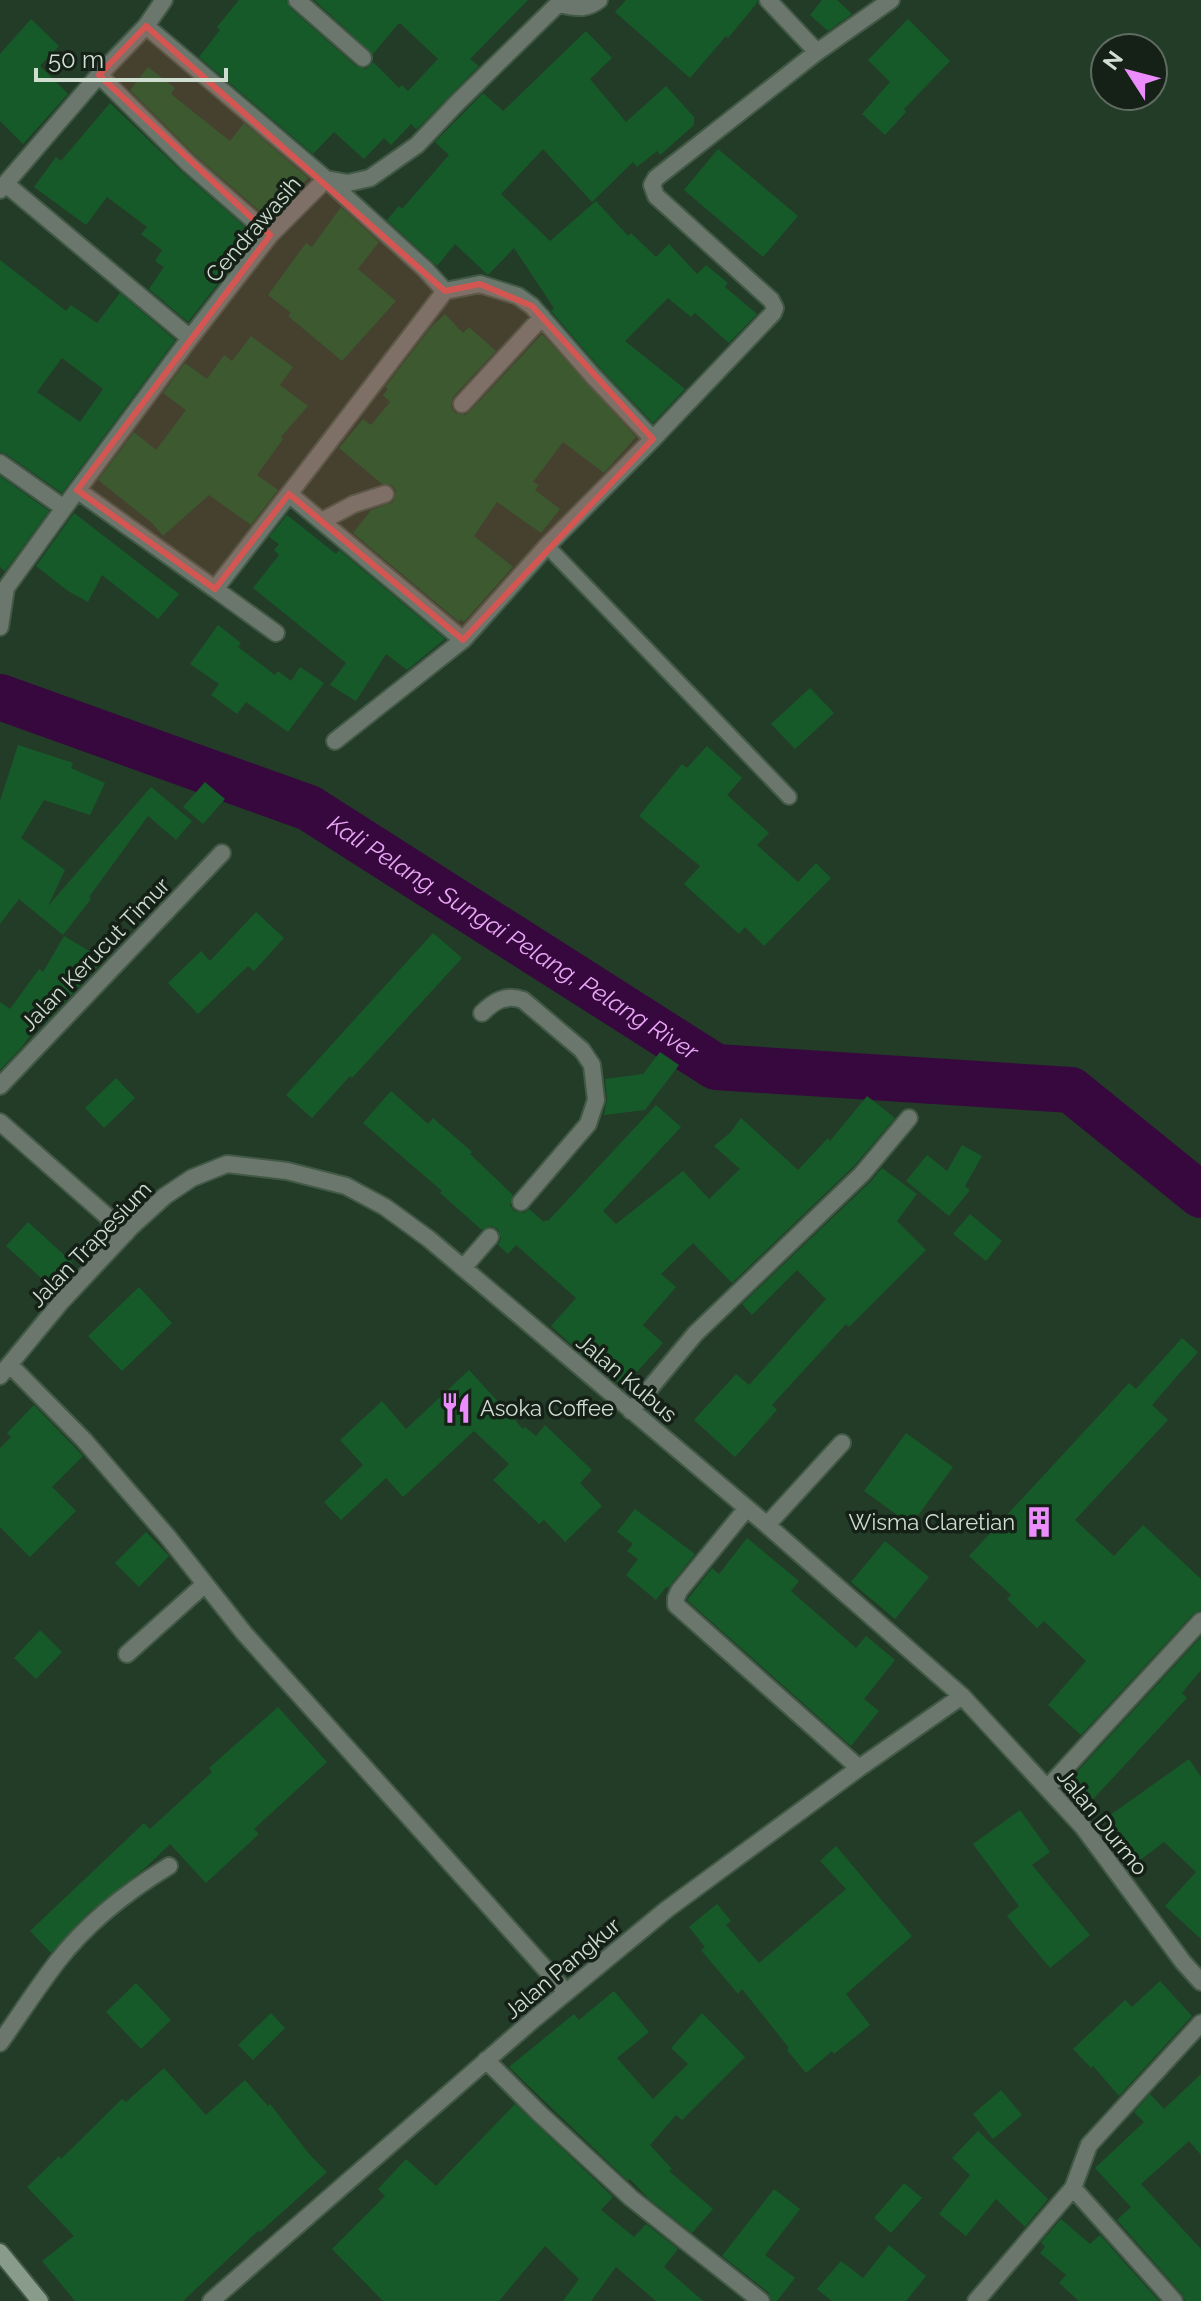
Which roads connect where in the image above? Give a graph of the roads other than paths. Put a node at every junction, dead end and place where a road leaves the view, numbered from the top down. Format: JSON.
{"nodes":[{"id":1,"x":164,"y":0,"type":"edge"},
{"id":2,"x":297,"y":0,"type":"edge"},
{"id":3,"x":599,"y":0,"type":"edge"},
{"id":4,"x":768,"y":0,"type":"edge"},
{"id":5,"x":891,"y":0,"type":"edge"},
{"id":6,"x":556,"y":2,"type":"edge"},
{"id":7,"x":146,"y":26,"type":"junction"},
{"id":8,"x":817,"y":52,"type":"junction"},
{"id":9,"x":363,"y":58,"type":"dead end"},
{"id":10,"x":99,"y":75,"type":"junction"},
{"id":11,"x":326,"y":179,"type":"junction"},
{"id":12,"x":3,"y":188,"type":"edge"},
{"id":13,"x":270,"y":235,"type":"junction"},
{"id":14,"x":445,"y":291,"type":"junction"},
{"id":15,"x":542,"y":317,"type":"junction"},
{"id":16,"x":190,"y":338,"type":"junction"},
{"id":17,"x":462,"y":404,"type":"dead end"},
{"id":18,"x":653,"y":439,"type":"junction"},
{"id":19,"x":0,"y":463,"type":"edge"},
{"id":20,"x":77,"y":490,"type":"junction"},
{"id":21,"x":289,"y":494,"type":"junction"},
{"id":22,"x":385,"y":494,"type":"dead end"},
{"id":23,"x":64,"y":508,"type":"junction"},
{"id":24,"x":322,"y":521,"type":"junction"},
{"id":25,"x":547,"y":546,"type":"junction"},
{"id":26,"x":215,"y":589,"type":"junction"},
{"id":27,"x":0,"y":627,"type":"edge"},
{"id":28,"x":276,"y":633,"type":"dead end"},
{"id":29,"x":463,"y":640,"type":"junction"},
{"id":30,"x":335,"y":741,"type":"dead end"},
{"id":31,"x":789,"y":797,"type":"dead end"},
{"id":32,"x":222,"y":853,"type":"dead end"},
{"id":33,"x":482,"y":1013,"type":"dead end"},
{"id":34,"x":0,"y":1086,"type":"edge"},
{"id":35,"x":909,"y":1118,"type":"dead end"},
{"id":36,"x":0,"y":1122,"type":"edge"},
{"id":37,"x":227,"y":1164,"type":"joint"},
{"id":38,"x":521,"y":1202,"type":"dead end"},
{"id":39,"x":126,"y":1233,"type":"junction"},
{"id":40,"x":490,"y":1237,"type":"dead end"},
{"id":41,"x":463,"y":1268,"type":"junction"},
{"id":42,"x":5,"y":1371,"type":"edge"},
{"id":43,"x":631,"y":1411,"type":"junction"},
{"id":44,"x":842,"y":1443,"type":"dead end"},
{"id":45,"x":747,"y":1508,"type":"junction"},
{"id":46,"x":767,"y":1525,"type":"junction"},
{"id":47,"x":205,"y":1584,"type":"junction"},
{"id":48,"x":1201,"y":1621,"type":"edge"},
{"id":49,"x":127,"y":1654,"type":"dead end"},
{"id":50,"x":962,"y":1696,"type":"junction"},
{"id":51,"x":859,"y":1768,"type":"junction"},
{"id":52,"x":1048,"y":1787,"type":"junction"},
{"id":53,"x":169,"y":1866,"type":"dead end"},
{"id":54,"x":1201,"y":1982,"type":"edge"},
{"id":55,"x":566,"y":1992,"type":"junction"},
{"id":56,"x":1201,"y":2023,"type":"edge"},
{"id":57,"x":0,"y":2043,"type":"edge"},
{"id":58,"x":486,"y":2060,"type":"junction"},
{"id":59,"x":1073,"y":2188,"type":"junction"},
{"id":60,"x":0,"y":2252,"type":"edge"},
{"id":61,"x":40,"y":2301,"type":"edge"},
{"id":62,"x":211,"y":2301,"type":"edge"},
{"id":63,"x":761,"y":2301,"type":"edge"},
{"id":64,"x":976,"y":2301,"type":"edge"},
{"id":65,"x":1174,"y":2301,"type":"edge"}],
"edges":[{"from":1,"to":7,"type":"street"},
{"from":2,"to":9,"type":"street"},
{"from":3,"to":6,"type":"street","name":"Cendrawasih"},
{"from":4,"to":8,"type":"street"},
{"from":5,"to":8,"type":"street"},
{"from":6,"to":11,"type":"street","name":"Cendrawasih"},
{"from":7,"to":10,"type":"street"},
{"from":7,"to":11,"type":"street"},
{"from":8,"to":18,"type":"street"},
{"from":10,"to":12,"type":"street"},
{"from":10,"to":13,"type":"street"},
{"from":11,"to":13,"type":"street","name":"Cendrawasih"},
{"from":11,"to":14,"type":"street"},
{"from":12,"to":16,"type":"street"},
{"from":13,"to":16,"type":"street","name":"Cendrawasih"},
{"from":14,"to":15,"type":"street"},
{"from":14,"to":21,"type":"street"},
{"from":15,"to":17,"type":"street"},
{"from":15,"to":18,"type":"street"},
{"from":16,"to":20,"type":"street","name":"Cendrawasih"},
{"from":18,"to":25,"type":"street"},
{"from":19,"to":23,"type":"street"},
{"from":20,"to":23,"type":"street","name":"Cendrawasih"},
{"from":20,"to":26,"type":"street"},
{"from":21,"to":24,"type":"street"},
{"from":21,"to":26,"type":"street"},
{"from":22,"to":24,"type":"street"},
{"from":23,"to":27,"type":"street","name":"Cendrawasih"},
{"from":24,"to":29,"type":"street"},
{"from":25,"to":29,"type":"street"},
{"from":25,"to":31,"type":"lane"},
{"from":26,"to":28,"type":"street"},
{"from":29,"to":30,"type":"street"},
{"from":32,"to":34,"type":"street","name":"Jalan Kerucut Timur"},
{"from":33,"to":38,"type":"street"},
{"from":35,"to":43,"type":"street"},
{"from":36,"to":39,"type":"street"},
{"from":37,"to":39,"type":"street","name":"Jalan Trapesium"},
{"from":37,"to":41,"type":"street","name":"Jalan Kubus"},
{"from":39,"to":42,"type":"street","name":"Jalan Trapesium"},
{"from":40,"to":41,"type":"street"},
{"from":41,"to":43,"type":"street","name":"Jalan Kubus"},
{"from":42,"to":47,"type":"street"},
{"from":43,"to":45,"type":"street","name":"Jalan Kubus"},
{"from":44,"to":46,"type":"street"},
{"from":45,"to":46,"type":"street","name":"Jalan Kubus"},
{"from":45,"to":51,"type":"street"},
{"from":46,"to":50,"type":"street","name":"Jalan Kubus"},
{"from":47,"to":49,"type":"street"},
{"from":47,"to":55,"type":"street"},
{"from":48,"to":52,"type":"street"},
{"from":50,"to":51,"type":"street","name":"Jalan Pangkur"},
{"from":50,"to":52,"type":"street","name":"Jalan Durmo"},
{"from":51,"to":55,"type":"street","name":"Jalan Pangkur"},
{"from":52,"to":54,"type":"street","name":"Jalan Durmo"},
{"from":53,"to":57,"type":"street"},
{"from":55,"to":58,"type":"street","name":"Jalan Pangkur"},
{"from":56,"to":59,"type":"street"},
{"from":58,"to":62,"type":"street","name":"Jalan Pangkur"},
{"from":58,"to":63,"type":"street"},
{"from":59,"to":64,"type":"street"},
{"from":59,"to":65,"type":"street"},
{"from":60,"to":61,"type":"main road"}]}
